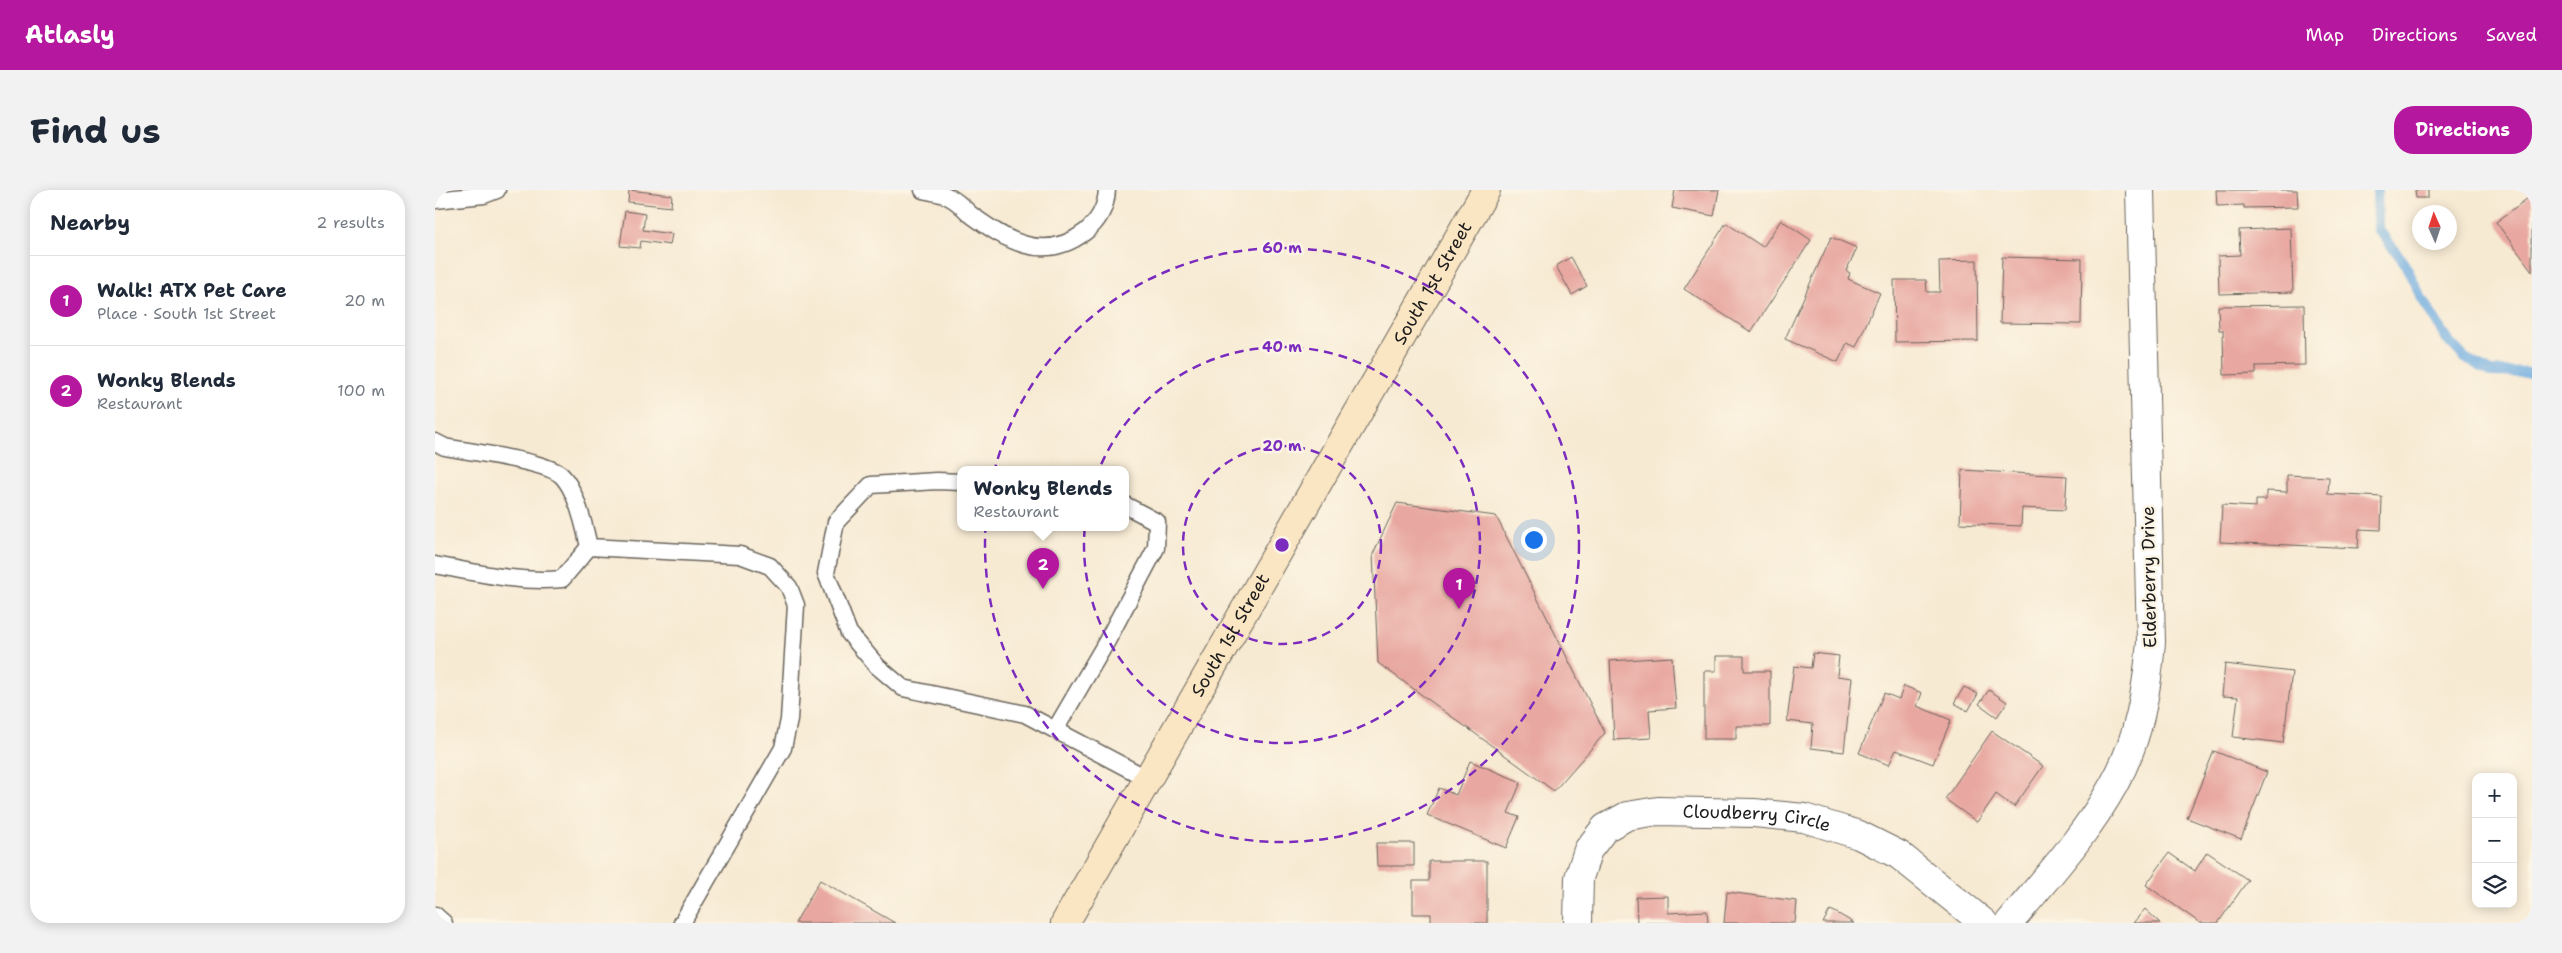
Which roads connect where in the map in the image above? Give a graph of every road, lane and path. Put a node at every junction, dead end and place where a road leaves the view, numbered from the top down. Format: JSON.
{"nodes":[{"id":1,"x":497,"y":190,"type":"edge"},
{"id":2,"x":923,"y":190,"type":"edge"},
{"id":3,"x":1107,"y":190,"type":"edge"},
{"id":4,"x":1486,"y":190,"type":"edge"},
{"id":5,"x":2140,"y":190,"type":"edge"},
{"id":6,"x":951,"y":193,"type":"edge"},
{"id":7,"x":435,"y":200,"type":"edge"},
{"id":8,"x":435,"y":442,"type":"edge"},
{"id":9,"x":957,"y":482,"type":"edge"},
{"id":10,"x":1129,"y":507,"type":"edge"},
{"id":11,"x":589,"y":547,"type":"junction"},
{"id":12,"x":435,"y":564,"type":"edge"},
{"id":13,"x":1055,"y":730,"type":"junction"},
{"id":14,"x":1148,"y":779,"type":"junction"},
{"id":15,"x":435,"y":915,"type":"edge"},
{"id":16,"x":444,"y":923,"type":"edge"},
{"id":17,"x":682,"y":923,"type":"edge"},
{"id":18,"x":1065,"y":923,"type":"edge"},
{"id":19,"x":1578,"y":923,"type":"edge"},
{"id":20,"x":1984,"y":923,"type":"edge"},
{"id":21,"x":2009,"y":923,"type":"edge"}],
"edges":[{"from":1,"to":7,"type":"lane"},
{"from":2,"to":6,"type":"lane"},
{"from":3,"to":6,"type":"lane"},
{"from":4,"to":14,"type":"main road","name":"South 1st Street"},
{"from":5,"to":21,"type":"street","name":"Elderberry Drive"},
{"from":8,"to":11,"type":"lane"},
{"from":9,"to":13,"type":"lane"},
{"from":10,"to":13,"type":"lane"},
{"from":11,"to":12,"type":"lane"},
{"from":11,"to":17,"type":"lane"},
{"from":13,"to":14,"type":"lane"},
{"from":14,"to":18,"type":"main road","name":"South 1st Street"},
{"from":15,"to":16,"type":"lane"},
{"from":19,"to":20,"type":"street","name":"Cloudberry Circle"}]}
